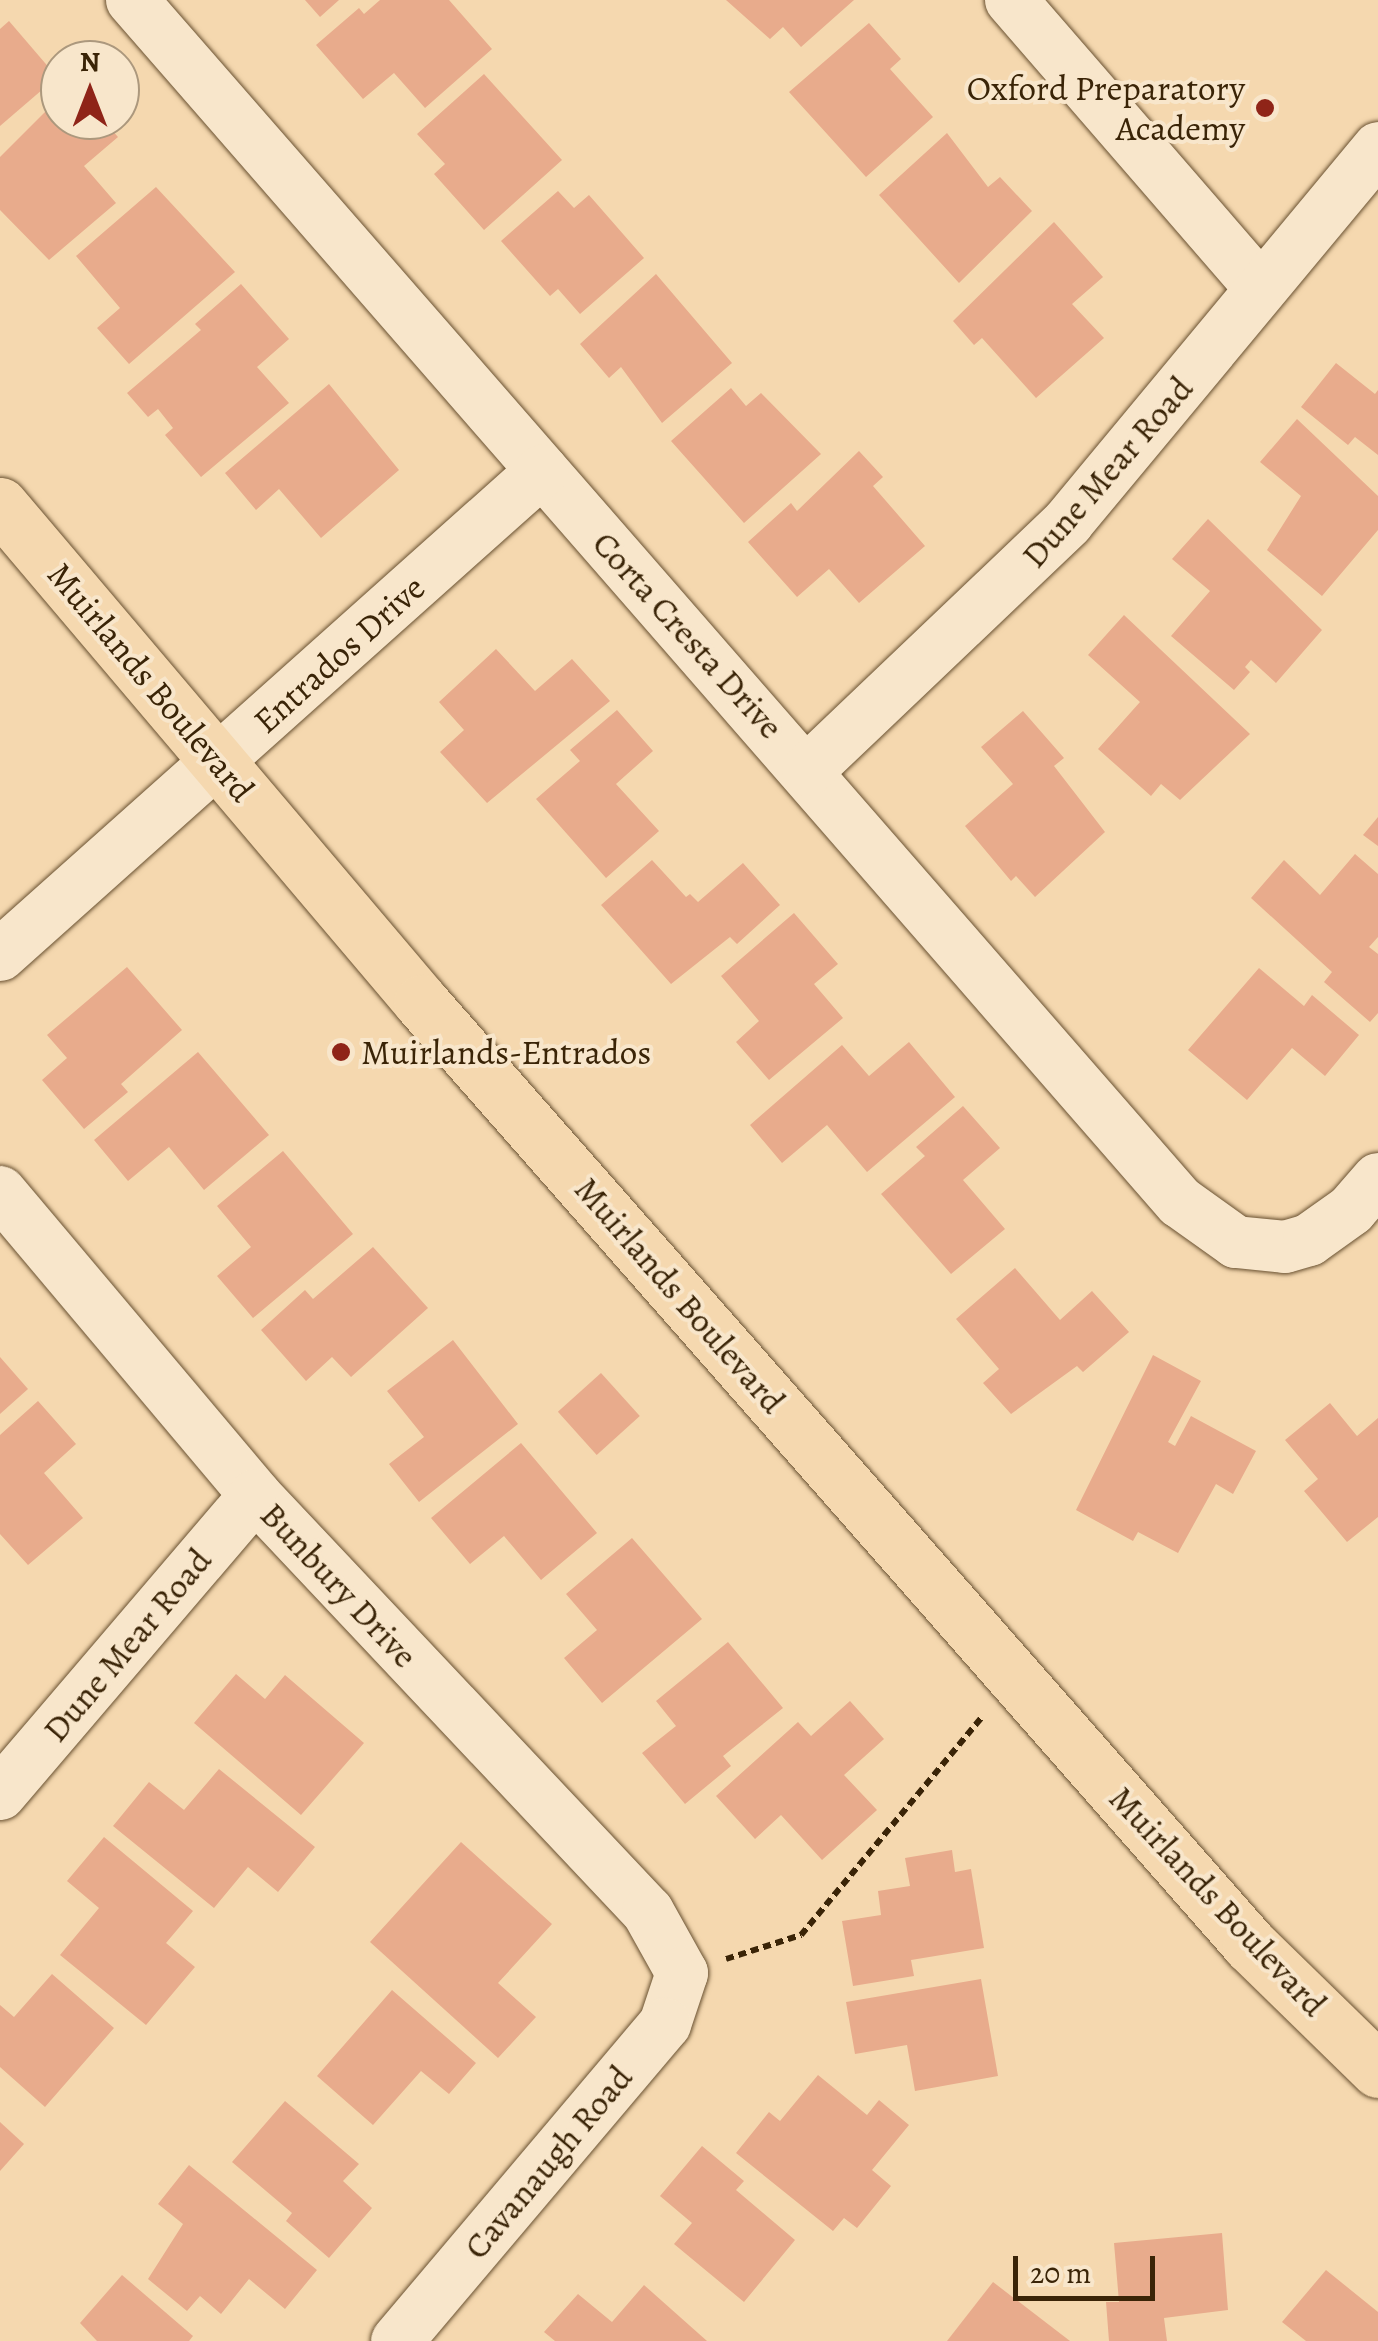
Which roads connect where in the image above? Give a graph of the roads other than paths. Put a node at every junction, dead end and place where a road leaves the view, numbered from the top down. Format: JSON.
{"nodes":[{"id":1,"x":132,"y":0,"type":"edge"},
{"id":2,"x":1011,"y":0,"type":"edge"},
{"id":3,"x":1378,"y":148,"type":"edge"},
{"id":4,"x":1260,"y":287,"type":"junction"},
{"id":5,"x":542,"y":471,"type":"junction"},
{"id":6,"x":0,"y":505,"type":"edge"},
{"id":7,"x":220,"y":761,"type":"junction"},
{"id":8,"x":808,"y":770,"type":"junction"},
{"id":9,"x":0,"y":955,"type":"edge"},
{"id":10,"x":1378,"y":1178,"type":"edge"},
{"id":11,"x":0,"y":1192,"type":"edge"},
{"id":12,"x":255,"y":1495,"type":"junction"},
{"id":13,"x":0,"y":1794,"type":"edge"},
{"id":14,"x":682,"y":1973,"type":"joint"},
{"id":15,"x":1378,"y":2070,"type":"edge"},
{"id":16,"x":397,"y":2341,"type":"edge"}],
"edges":[{"from":1,"to":5,"type":"street","name":"Corta Cresta Drive"},
{"from":2,"to":4,"type":"street"},
{"from":3,"to":4,"type":"street","name":"Dune Mear Road"},
{"from":4,"to":8,"type":"street","name":"Dune Mear Road"},
{"from":5,"to":7,"type":"street","name":"Entrados Drive"},
{"from":5,"to":8,"type":"street","name":"Corta Cresta Drive"},
{"from":6,"to":7,"type":"main road","name":"Muirlands Boulevard"},
{"from":7,"to":9,"type":"street","name":"Entrados Drive"},
{"from":7,"to":15,"type":"main road","name":"Muirlands Boulevard"},
{"from":8,"to":10,"type":"street","name":"Corta Cresta Drive"},
{"from":11,"to":12,"type":"street","name":"Bunbury Drive"},
{"from":12,"to":13,"type":"street","name":"Dune Mear Road"},
{"from":12,"to":14,"type":"street","name":"Bunbury Drive"},
{"from":14,"to":16,"type":"street","name":"Cavanaugh Road"}]}
